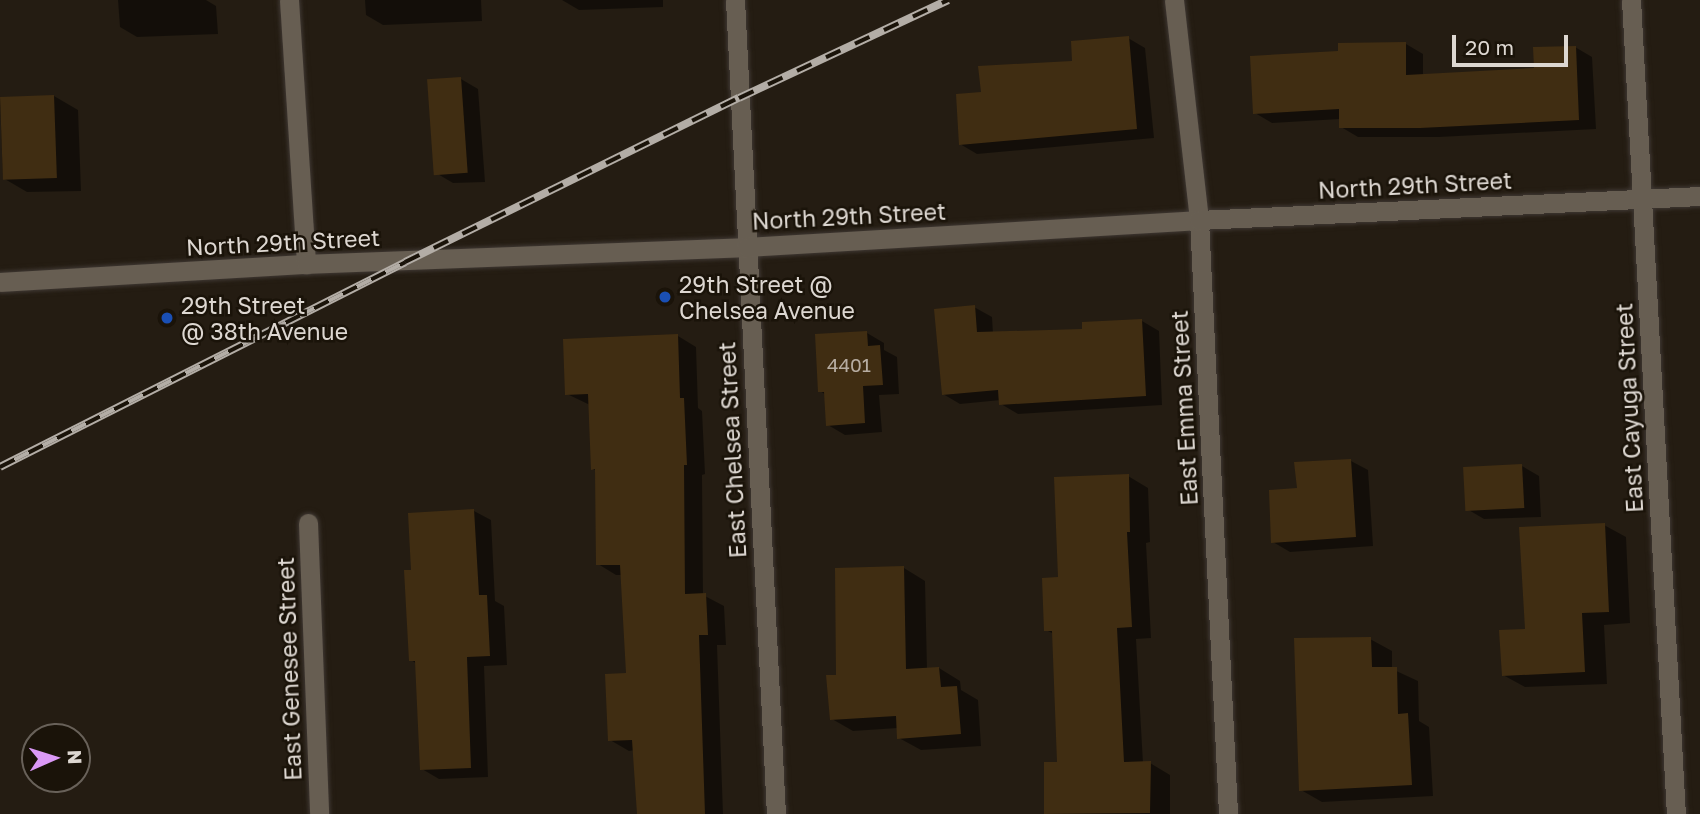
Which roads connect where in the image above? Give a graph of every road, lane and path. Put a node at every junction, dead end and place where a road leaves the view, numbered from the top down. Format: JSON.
{"nodes":[{"id":1,"x":289,"y":0,"type":"edge"},
{"id":2,"x":735,"y":0,"type":"edge"},
{"id":3,"x":1174,"y":0,"type":"edge"},
{"id":4,"x":1631,"y":0,"type":"edge"},
{"id":5,"x":1700,"y":196,"type":"edge"},
{"id":6,"x":1642,"y":199,"type":"junction"},
{"id":7,"x":1199,"y":220,"type":"junction"},
{"id":8,"x":747,"y":247,"type":"junction"},
{"id":9,"x":306,"y":264,"type":"junction"},
{"id":10,"x":0,"y":282,"type":"edge"},
{"id":11,"x":308,"y":523,"type":"dead end"},
{"id":12,"x":319,"y":814,"type":"edge"},
{"id":13,"x":776,"y":814,"type":"edge"},
{"id":14,"x":1228,"y":814,"type":"edge"},
{"id":15,"x":1676,"y":814,"type":"edge"}],
"edges":[{"from":1,"to":9,"type":"street"},
{"from":2,"to":8,"type":"street","name":"East Chelsea Street"},
{"from":3,"to":7,"type":"street","name":"East Emma Street"},
{"from":4,"to":6,"type":"street","name":"East Cayuga Street"},
{"from":5,"to":6,"type":"street","name":"North 29th Street"},
{"from":6,"to":7,"type":"street","name":"North 29th Street"},
{"from":6,"to":15,"type":"street","name":"East Cayuga Street"},
{"from":7,"to":8,"type":"street","name":"North 29th Street"},
{"from":7,"to":14,"type":"street","name":"East Emma Street"},
{"from":8,"to":9,"type":"street","name":"North 29th Street"},
{"from":8,"to":13,"type":"street","name":"East Chelsea Street"},
{"from":9,"to":10,"type":"street","name":"North 29th Street"},
{"from":11,"to":12,"type":"street","name":"East Genesee Street"}]}
